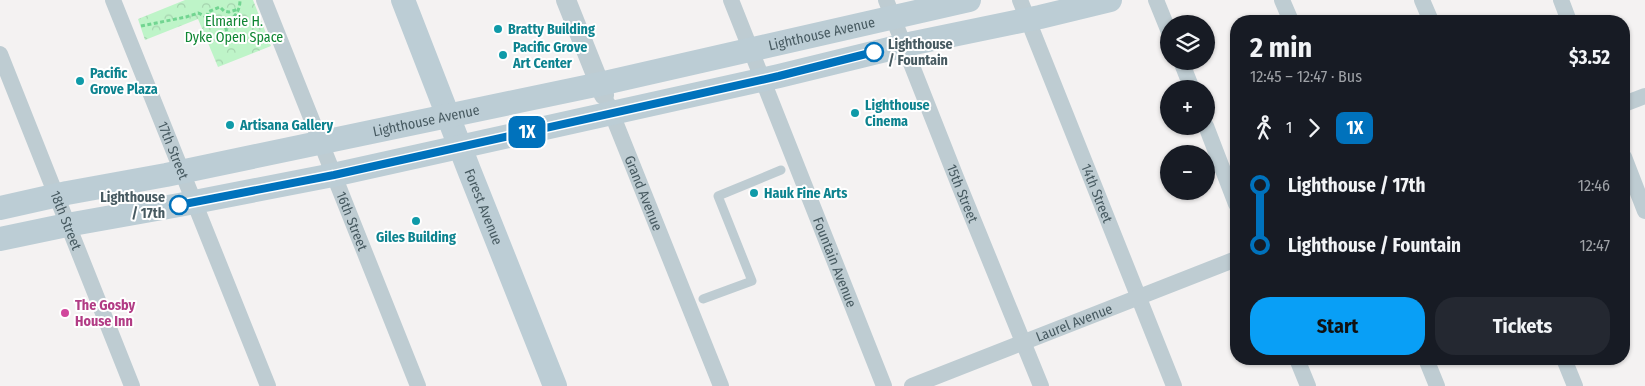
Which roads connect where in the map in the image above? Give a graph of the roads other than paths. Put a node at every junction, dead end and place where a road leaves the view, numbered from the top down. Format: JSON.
{"nodes":[{"id":1,"x":113,"y":0,"type":"edge"},
{"id":2,"x":264,"y":0,"type":"edge"},
{"id":3,"x":404,"y":0,"type":"edge"},
{"id":4,"x":566,"y":0,"type":"edge"},
{"id":5,"x":731,"y":0,"type":"edge"},
{"id":6,"x":969,"y":0,"type":"edge"},
{"id":7,"x":1110,"y":0,"type":"edge"},
{"id":8,"x":1156,"y":0,"type":"edge"},
{"id":9,"x":1282,"y":0,"type":"edge"},
{"id":10,"x":1422,"y":0,"type":"edge"},
{"id":11,"x":1561,"y":0,"type":"edge"},
{"id":12,"x":890,"y":8,"type":"edge"},
{"id":13,"x":1024,"y":10,"type":"edge"},
{"id":14,"x":1162,"y":15,"type":"edge"},
{"id":15,"x":1288,"y":15,"type":"edge"},
{"id":16,"x":1428,"y":15,"type":"edge"},
{"id":17,"x":1567,"y":15,"type":"edge"},
{"id":18,"x":905,"y":45,"type":"junction"},
{"id":19,"x":751,"y":50,"type":"junction"},
{"id":20,"x":0,"y":54,"type":"edge"},
{"id":21,"x":762,"y":79,"type":"junction"},
{"id":22,"x":1645,"y":96,"type":"edge"},
{"id":23,"x":605,"y":98,"type":"junction"},
{"id":24,"x":1630,"y":102,"type":"edge"},
{"id":25,"x":448,"y":116,"type":"junction"},
{"id":26,"x":1209,"y":135,"type":"edge"},
{"id":27,"x":321,"y":142,"type":"junction"},
{"id":28,"x":460,"y":146,"type":"junction"},
{"id":29,"x":781,"y":170,"type":"dead end"},
{"id":30,"x":183,"y":172,"type":"junction"},
{"id":31,"x":1630,"y":172,"type":"edge"},
{"id":32,"x":334,"y":175,"type":"junction"},
{"id":33,"x":1230,"y":188,"type":"edge"},
{"id":34,"x":55,"y":196,"type":"junction"},
{"id":35,"x":195,"y":202,"type":"junction"},
{"id":36,"x":0,"y":208,"type":"edge"},
{"id":37,"x":1645,"y":211,"type":"edge"},
{"id":38,"x":67,"y":225,"type":"junction"},
{"id":39,"x":0,"y":239,"type":"edge"},
{"id":40,"x":1230,"y":261,"type":"edge"},
{"id":41,"x":1138,"y":297,"type":"junction"},
{"id":42,"x":703,"y":299,"type":"dead end"},
{"id":43,"x":1024,"y":343,"type":"junction"},
{"id":44,"x":1299,"y":365,"type":"edge"},
{"id":45,"x":1428,"y":365,"type":"edge"},
{"id":46,"x":1566,"y":365,"type":"edge"},
{"id":47,"x":132,"y":386,"type":"edge"},
{"id":48,"x":268,"y":386,"type":"edge"},
{"id":49,"x":418,"y":386,"type":"edge"},
{"id":50,"x":555,"y":386,"type":"edge"},
{"id":51,"x":721,"y":386,"type":"edge"},
{"id":52,"x":884,"y":386,"type":"edge"},
{"id":53,"x":912,"y":386,"type":"edge"},
{"id":54,"x":1041,"y":386,"type":"edge"},
{"id":55,"x":1174,"y":386,"type":"edge"},
{"id":56,"x":1308,"y":386,"type":"edge"},
{"id":57,"x":1436,"y":386,"type":"edge"},
{"id":58,"x":1575,"y":386,"type":"edge"}],
"edges":[{"from":1,"to":30,"type":"street","name":"17th Street"},
{"from":2,"to":27,"type":"street","name":"16th Street"},
{"from":3,"to":25,"type":"main road","name":"Forest Avenue"},
{"from":4,"to":23,"type":"street","name":"Grand Avenue"},
{"from":5,"to":19,"type":"street","name":"Fountain Avenue"},
{"from":6,"to":12,"type":"main road","name":"Lighthouse Avenue"},
{"from":7,"to":13,"type":"main road","name":"Lighthouse Avenue"},
{"from":8,"to":14,"type":"street"},
{"from":9,"to":15,"type":"street"},
{"from":10,"to":16,"type":"street"},
{"from":11,"to":17,"type":"street"},
{"from":12,"to":18,"type":"street","name":"15th Street"},
{"from":12,"to":19,"type":"main road","name":"Lighthouse Avenue"},
{"from":13,"to":18,"type":"main road","name":"Lighthouse Avenue"},
{"from":13,"to":41,"type":"street","name":"14th Street"},
{"from":18,"to":21,"type":"main road","name":"Lighthouse Avenue"},
{"from":18,"to":43,"type":"street","name":"15th Street"},
{"from":19,"to":21,"type":"street","name":"Fountain Avenue"},
{"from":19,"to":23,"type":"main road","name":"Lighthouse Avenue"},
{"from":20,"to":34,"type":"street","name":"18th Street"},
{"from":21,"to":23,"type":"main road","name":"Lighthouse Avenue"},
{"from":21,"to":52,"type":"street","name":"Fountain Avenue"},
{"from":22,"to":24,"type":"street"},
{"from":23,"to":25,"type":"main road","name":"Lighthouse Avenue"},
{"from":23,"to":28,"type":"main road","name":"Lighthouse Avenue"},
{"from":23,"to":51,"type":"street","name":"Grand Avenue"},
{"from":25,"to":27,"type":"main road","name":"Lighthouse Avenue"},
{"from":25,"to":28,"type":"main road","name":"Forest Avenue"},
{"from":26,"to":33,"type":"street"},
{"from":27,"to":30,"type":"main road","name":"Lighthouse Avenue"},
{"from":27,"to":32,"type":"street","name":"16th Street"},
{"from":28,"to":32,"type":"main road","name":"Lighthouse Avenue"},
{"from":28,"to":50,"type":"main road","name":"Forest Avenue"},
{"from":29,"to":42,"type":"lane"},
{"from":30,"to":34,"type":"main road","name":"Lighthouse Avenue"},
{"from":30,"to":35,"type":"street","name":"17th Street"},
{"from":31,"to":37,"type":"street"},
{"from":32,"to":35,"type":"main road","name":"Lighthouse Avenue"},
{"from":32,"to":49,"type":"street","name":"16th Street"},
{"from":34,"to":36,"type":"main road","name":"Lighthouse Avenue"},
{"from":34,"to":38,"type":"street","name":"18th Street"},
{"from":35,"to":38,"type":"main road","name":"Lighthouse Avenue"},
{"from":35,"to":48,"type":"street","name":"17th Street"},
{"from":38,"to":39,"type":"main road","name":"Lighthouse Avenue"},
{"from":38,"to":47,"type":"street","name":"18th Street"},
{"from":40,"to":41,"type":"street","name":"Laurel Avenue"},
{"from":41,"to":43,"type":"street","name":"Laurel Avenue"},
{"from":41,"to":55,"type":"street","name":"14th Street"},
{"from":43,"to":53,"type":"street","name":"Laurel Avenue"},
{"from":43,"to":54,"type":"street","name":"15th Street"},
{"from":44,"to":56,"type":"street"},
{"from":45,"to":57,"type":"street"},
{"from":46,"to":58,"type":"street"}]}
